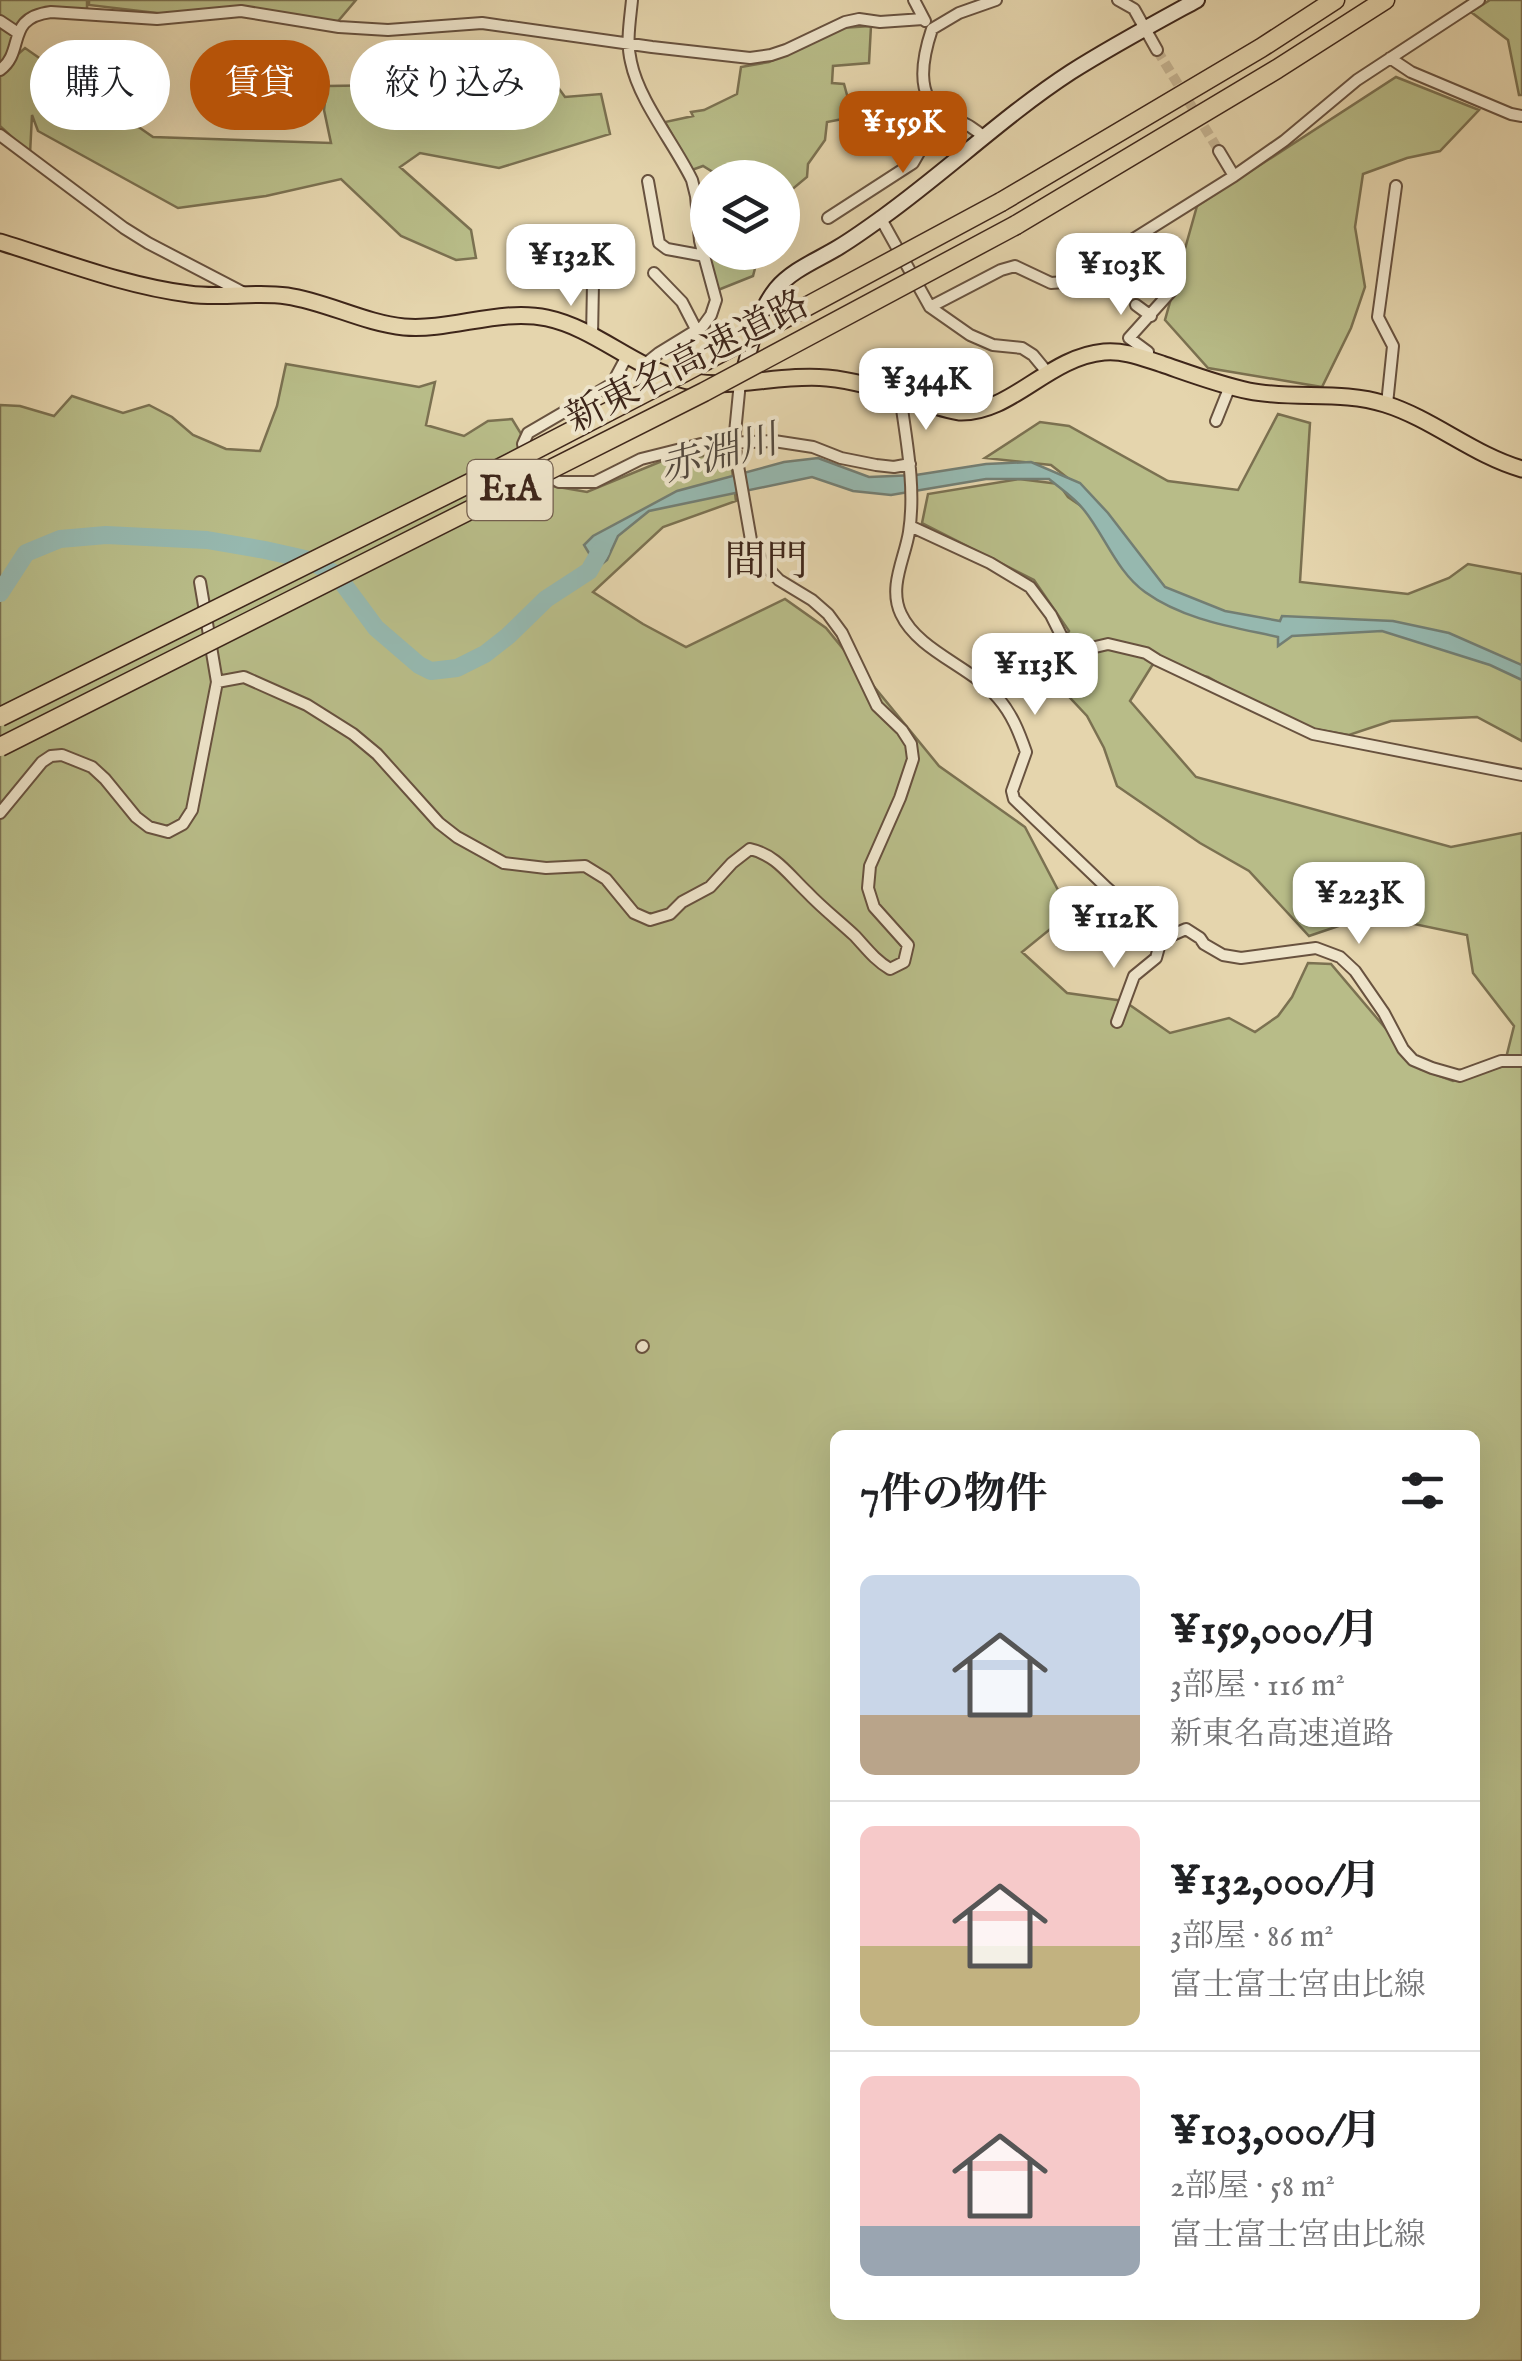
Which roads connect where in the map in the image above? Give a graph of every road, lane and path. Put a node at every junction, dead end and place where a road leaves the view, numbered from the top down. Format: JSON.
{"nodes":[{"id":1,"x":632,"y":0,"type":"edge"},
{"id":2,"x":914,"y":0,"type":"edge"},
{"id":3,"x":996,"y":0,"type":"edge"},
{"id":4,"x":1118,"y":0,"type":"edge"},
{"id":5,"x":1197,"y":0,"type":"edge"},
{"id":6,"x":1335,"y":0,"type":"edge"},
{"id":7,"x":1385,"y":0,"type":"edge"},
{"id":8,"x":1478,"y":0,"type":"edge"},
{"id":9,"x":923,"y":19,"type":"junction"},
{"id":10,"x":0,"y":21,"type":"edge"},
{"id":11,"x":932,"y":29,"type":"junction"},
{"id":12,"x":1144,"y":29,"type":"junction"},
{"id":13,"x":18,"y":33,"type":"junction"},
{"id":14,"x":628,"y":42,"type":"junction"},
{"id":15,"x":1157,"y":50,"type":"tunnel mouth"},
{"id":16,"x":1390,"y":58,"type":"junction"},
{"id":17,"x":0,"y":70,"type":"edge"},
{"id":18,"x":942,"y":113,"type":"junction"},
{"id":19,"x":1522,"y":116,"type":"edge"},
{"id":20,"x":0,"y":135,"type":"edge"},
{"id":21,"x":985,"y":138,"type":"junction"},
{"id":22,"x":1219,"y":151,"type":"tunnel mouth"},
{"id":23,"x":690,"y":176,"type":"edge"},
{"id":24,"x":1234,"y":176,"type":"junction"},
{"id":25,"x":648,"y":182,"type":"dead end"},
{"id":26,"x":1396,"y":186,"type":"dead end"},
{"id":27,"x":828,"y":218,"type":"dead end"},
{"id":28,"x":880,"y":219,"type":"junction"},
{"id":29,"x":0,"y":242,"type":"edge"},
{"id":30,"x":690,"y":253,"type":"edge"},
{"id":31,"x":708,"y":270,"type":"edge"},
{"id":32,"x":203,"y":271,"type":"junction"},
{"id":33,"x":654,"y":274,"type":"dead end"},
{"id":34,"x":593,"y":283,"type":"dead end"},
{"id":35,"x":1174,"y":288,"type":"dead end"},
{"id":36,"x":245,"y":293,"type":"junction"},
{"id":37,"x":195,"y":295,"type":"junction"},
{"id":38,"x":1136,"y":305,"type":"dead end"},
{"id":39,"x":930,"y":308,"type":"junction"},
{"id":40,"x":1151,"y":316,"type":"junction"},
{"id":41,"x":697,"y":331,"type":"junction"},
{"id":42,"x":592,"y":337,"type":"junction"},
{"id":43,"x":627,"y":356,"type":"junction"},
{"id":44,"x":1148,"y":359,"type":"junction"},
{"id":45,"x":644,"y":365,"type":"junction"},
{"id":46,"x":1047,"y":372,"type":"junction"},
{"id":47,"x":740,"y":382,"type":"junction"},
{"id":48,"x":1230,"y":386,"type":"junction"},
{"id":49,"x":900,"y":395,"type":"junction"},
{"id":50,"x":1387,"y":404,"type":"junction"},
{"id":51,"x":1216,"y":421,"type":"dead end"},
{"id":52,"x":734,"y":443,"type":"junction"},
{"id":53,"x":910,"y":468,"type":"junction"},
{"id":54,"x":1522,"y":469,"type":"edge"},
{"id":55,"x":910,"y":526,"type":"junction"},
{"id":56,"x":200,"y":582,"type":"dead end"},
{"id":57,"x":217,"y":682,"type":"junction"},
{"id":58,"x":0,"y":717,"type":"edge"},
{"id":59,"x":0,"y":747,"type":"edge"},
{"id":60,"x":1522,"y":775,"type":"edge"},
{"id":61,"x":0,"y":813,"type":"edge"},
{"id":62,"x":1161,"y":940,"type":"junction"},
{"id":63,"x":1118,"y":1022,"type":"dead end"},
{"id":64,"x":1522,"y":1061,"type":"edge"}],
"edges":[{"from":1,"to":14,"type":"street"},
{"from":2,"to":9,"type":"street"},
{"from":3,"to":11,"type":"street"},
{"from":4,"to":12,"type":"street"},
{"from":5,"to":12,"type":"street"},
{"from":6,"to":58,"type":"highway","name":"新東名高速道路","number":"E1A","bridge":true},
{"from":7,"to":59,"type":"highway","name":"新東名高速道路","number":"E1A","bridge":true},
{"from":8,"to":16,"type":"street"},
{"from":9,"to":11,"type":"street"},
{"from":9,"to":14,"type":"street"},
{"from":10,"to":13,"type":"street"},
{"from":11,"to":18,"type":"street"},
{"from":12,"to":15,"type":"street"},
{"from":12,"to":21,"type":"street"},
{"from":13,"to":14,"type":"street"},
{"from":13,"to":17,"type":"street"},
{"from":14,"to":23,"type":"street"},
{"from":16,"to":19,"type":"street"},
{"from":16,"to":24,"type":"street"},
{"from":18,"to":21,"type":"street"},
{"from":18,"to":27,"type":"street"},
{"from":20,"to":32,"type":"street"},
{"from":21,"to":28,"type":"street"},
{"from":22,"to":24,"type":"street"},
{"from":24,"to":39,"type":"street"},
{"from":25,"to":30,"type":"street"},
{"from":26,"to":50,"type":"street"},
{"from":28,"to":39,"type":"street"},
{"from":28,"to":47,"type":"street"},
{"from":29,"to":37,"type":"main road"},
{"from":31,"to":41,"type":"street"},
{"from":32,"to":36,"type":"street"},
{"from":32,"to":37,"type":"street"},
{"from":33,"to":41,"type":"street"},
{"from":34,"to":42,"type":"street"},
{"from":35,"to":40,"type":"street"},
{"from":36,"to":37,"type":"main road"},
{"from":36,"to":42,"type":"main road"},
{"from":38,"to":40,"type":"street"},
{"from":39,"to":46,"type":"street"},
{"from":40,"to":44,"type":"street"},
{"from":41,"to":45,"type":"street"},
{"from":42,"to":43,"type":"main road"},
{"from":43,"to":45,"type":"main road"},
{"from":43,"to":52,"type":"street"},
{"from":44,"to":46,"type":"main road"},
{"from":44,"to":48,"type":"main road"},
{"from":45,"to":47,"type":"main road"},
{"from":46,"to":49,"type":"main road"},
{"from":47,"to":49,"type":"main road"},
{"from":47,"to":52,"type":"street"},
{"from":48,"to":50,"type":"main road"},
{"from":48,"to":51,"type":"street"},
{"from":49,"to":53,"type":"street"},
{"from":50,"to":54,"type":"main road"},
{"from":52,"to":53,"type":"street"},
{"from":52,"to":57,"type":"street"},
{"from":53,"to":55,"type":"street"},
{"from":55,"to":60,"type":"street"},
{"from":55,"to":62,"type":"street"},
{"from":56,"to":57,"type":"street"},
{"from":57,"to":61,"type":"street"},
{"from":62,"to":63,"type":"street"},
{"from":62,"to":64,"type":"street"}]}
